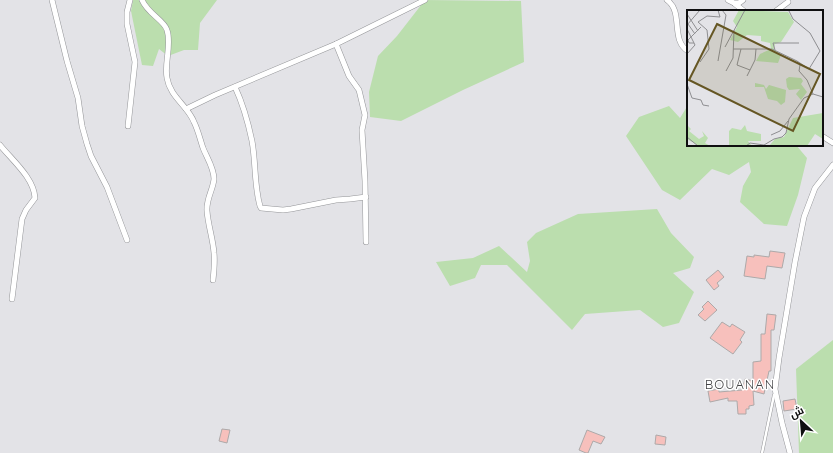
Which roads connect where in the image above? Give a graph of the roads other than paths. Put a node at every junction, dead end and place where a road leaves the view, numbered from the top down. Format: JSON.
{"nodes":[{"id":1,"x":52,"y":0,"type":"edge"},
{"id":2,"x":130,"y":0,"type":"edge"},
{"id":3,"x":142,"y":0,"type":"edge"},
{"id":4,"x":425,"y":0,"type":"edge"},
{"id":5,"x":667,"y":0,"type":"edge"},
{"id":6,"x":728,"y":0,"type":"edge"},
{"id":7,"x":743,"y":0,"type":"edge"},
{"id":8,"x":788,"y":2,"type":"dead end"},
{"id":9,"x":734,"y":3,"type":"junction"},
{"id":10,"x":743,"y":10,"type":"edge"},
{"id":11,"x":777,"y":10,"type":"edge"},
{"id":12,"x":336,"y":44,"type":"junction"},
{"id":13,"x":687,"y":50,"type":"edge"},
{"id":14,"x":235,"y":87,"type":"junction"},
{"id":15,"x":186,"y":109,"type":"junction"},
{"id":16,"x":128,"y":126,"type":"dead end"},
{"id":17,"x":823,"y":137,"type":"edge"},
{"id":18,"x":833,"y":142,"type":"edge"},
{"id":19,"x":0,"y":145,"type":"edge"},
{"id":20,"x":833,"y":165,"type":"edge"},
{"id":21,"x":366,"y":197,"type":"junction"},
{"id":22,"x":127,"y":240,"type":"dead end"},
{"id":23,"x":366,"y":242,"type":"dead end"},
{"id":24,"x":213,"y":280,"type":"dead end"},
{"id":25,"x":12,"y":299,"type":"dead end"},
{"id":26,"x":775,"y":389,"type":"junction"},
{"id":27,"x":762,"y":453,"type":"edge"},
{"id":28,"x":790,"y":453,"type":"edge"}],
"edges":[{"from":1,"to":22,"type":"street"},
{"from":2,"to":16,"type":"street"},
{"from":3,"to":15,"type":"street"},
{"from":4,"to":12,"type":"street"},
{"from":5,"to":13,"type":"street"},
{"from":6,"to":9,"type":"street"},
{"from":7,"to":9,"type":"street"},
{"from":8,"to":11,"type":"street"},
{"from":9,"to":10,"type":"street"},
{"from":12,"to":14,"type":"street"},
{"from":12,"to":21,"type":"street"},
{"from":14,"to":15,"type":"street"},
{"from":14,"to":21,"type":"street"},
{"from":15,"to":24,"type":"street"},
{"from":17,"to":18,"type":"street"},
{"from":19,"to":25,"type":"street"},
{"from":20,"to":26,"type":"street"},
{"from":21,"to":23,"type":"street"},
{"from":26,"to":27,"type":"lane"},
{"from":26,"to":28,"type":"street"}]}
